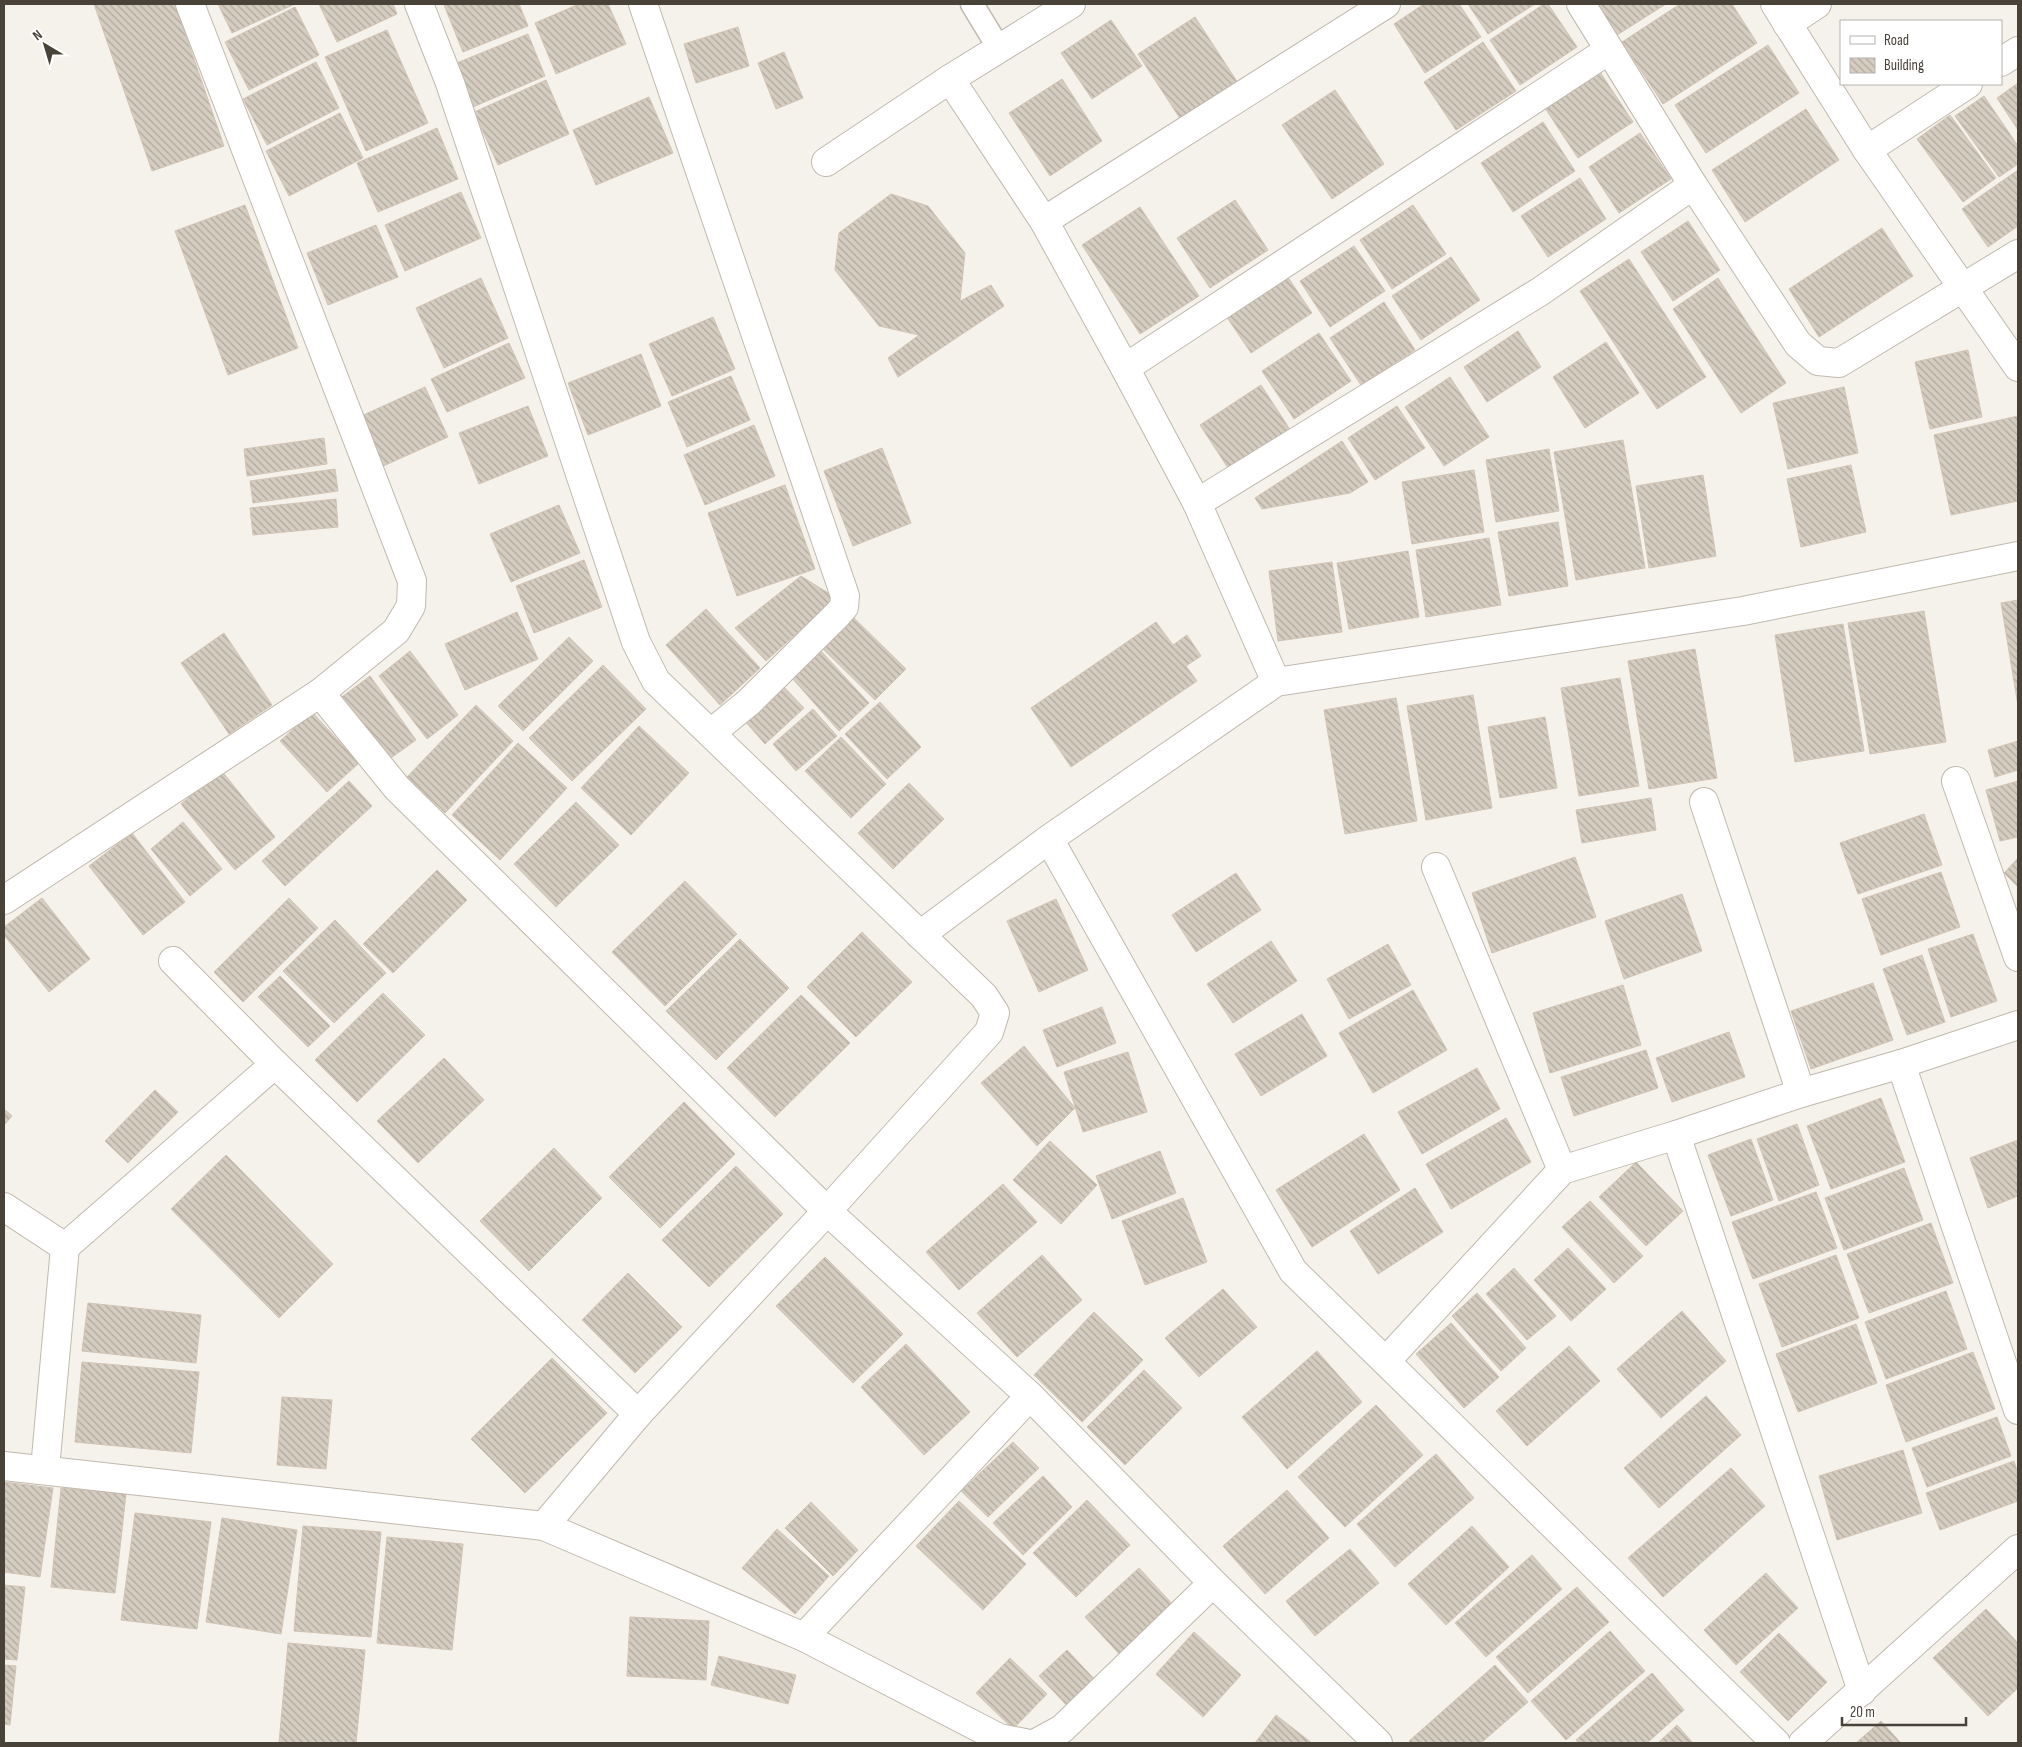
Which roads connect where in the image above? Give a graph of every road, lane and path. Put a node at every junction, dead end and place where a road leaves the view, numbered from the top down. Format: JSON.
{"nodes":[{"id":1,"x":190,"y":4,"type":"edge"},
{"id":2,"x":419,"y":4,"type":"edge"},
{"id":3,"x":644,"y":4,"type":"edge"},
{"id":4,"x":972,"y":4,"type":"edge"},
{"id":5,"x":1071,"y":4,"type":"edge"},
{"id":6,"x":1386,"y":4,"type":"edge"},
{"id":7,"x":1581,"y":4,"type":"edge"},
{"id":8,"x":1817,"y":4,"type":"edge"},
{"id":9,"x":1781,"y":14,"type":"edge"},
{"id":10,"x":1000,"y":50,"type":"junction"},
{"id":11,"x":1610,"y":50,"type":"junction"},
{"id":12,"x":2018,"y":51,"type":"edge"},
{"id":13,"x":2002,"y":61,"type":"edge"},
{"id":14,"x":950,"y":79,"type":"junction"},
{"id":15,"x":1966,"y":85,"type":"edge"},
{"id":16,"x":1868,"y":150,"type":"junction"},
{"id":17,"x":826,"y":162,"type":"dead end"},
{"id":18,"x":1693,"y":185,"type":"junction"},
{"id":19,"x":1044,"y":221,"type":"junction"},
{"id":20,"x":2018,"y":254,"type":"edge"},
{"id":21,"x":1964,"y":288,"type":"junction"},
{"id":22,"x":2018,"y":367,"type":"edge"},
{"id":23,"x":1126,"y":368,"type":"junction"},
{"id":24,"x":1198,"y":503,"type":"junction"},
{"id":25,"x":2018,"y":556,"type":"edge"},
{"id":26,"x":1276,"y":682,"type":"junction"},
{"id":27,"x":320,"y":693,"type":"junction"},
{"id":28,"x":711,"y":733,"type":"junction"},
{"id":29,"x":1956,"y":781,"type":"dead end"},
{"id":30,"x":1704,"y":802,"type":"dead end"},
{"id":31,"x":1049,"y":839,"type":"junction"},
{"id":32,"x":1436,"y":867,"type":"dead end"},
{"id":33,"x":4,"y":900,"type":"edge"},
{"id":34,"x":920,"y":935,"type":"junction"},
{"id":35,"x":2018,"y":957,"type":"edge"},
{"id":36,"x":173,"y":962,"type":"dead end"},
{"id":37,"x":2018,"y":1025,"type":"edge"},
{"id":38,"x":275,"y":1064,"type":"junction"},
{"id":39,"x":1901,"y":1064,"type":"junction"},
{"id":40,"x":1800,"y":1093,"type":"junction"},
{"id":41,"x":1676,"y":1135,"type":"junction"},
{"id":42,"x":1562,"y":1170,"type":"junction"},
{"id":43,"x":4,"y":1207,"type":"edge"},
{"id":44,"x":827,"y":1211,"type":"junction"},
{"id":45,"x":64,"y":1247,"type":"junction"},
{"id":46,"x":1386,"y":1361,"type":"junction"},
{"id":47,"x":1030,"y":1396,"type":"junction"},
{"id":48,"x":2018,"y":1410,"type":"edge"},
{"id":49,"x":638,"y":1414,"type":"junction"},
{"id":50,"x":4,"y":1466,"type":"edge"},
{"id":51,"x":45,"y":1470,"type":"junction"},
{"id":52,"x":544,"y":1526,"type":"junction"},
{"id":53,"x":2018,"y":1549,"type":"edge"},
{"id":54,"x":1213,"y":1583,"type":"junction"},
{"id":55,"x":804,"y":1637,"type":"junction"},
{"id":56,"x":1862,"y":1690,"type":"junction"},
{"id":57,"x":1025,"y":1743,"type":"edge"},
{"id":58,"x":1036,"y":1743,"type":"edge"},
{"id":59,"x":1378,"y":1743,"type":"edge"},
{"id":60,"x":1776,"y":1743,"type":"edge"},
{"id":61,"x":1803,"y":1743,"type":"edge"}],
"edges":[{"from":1,"to":27,"type":"street"},
{"from":2,"to":28,"type":"street"},
{"from":3,"to":28,"type":"street"},
{"from":4,"to":10,"type":"lane"},
{"from":5,"to":10,"type":"street"},
{"from":6,"to":19,"type":"street"},
{"from":7,"to":11,"type":"street"},
{"from":8,"to":9,"type":"street"},
{"from":9,"to":16,"type":"street"},
{"from":10,"to":14,"type":"street"},
{"from":11,"to":18,"type":"street"},
{"from":11,"to":23,"type":"street"},
{"from":12,"to":13,"type":"street"},
{"from":14,"to":17,"type":"street"},
{"from":14,"to":19,"type":"street"},
{"from":15,"to":16,"type":"street"},
{"from":16,"to":21,"type":"street"},
{"from":18,"to":21,"type":"street"},
{"from":18,"to":24,"type":"street"},
{"from":19,"to":23,"type":"street"},
{"from":20,"to":21,"type":"street"},
{"from":21,"to":22,"type":"street"},
{"from":23,"to":24,"type":"street"},
{"from":24,"to":26,"type":"street"},
{"from":25,"to":26,"type":"street"},
{"from":26,"to":31,"type":"street"},
{"from":27,"to":33,"type":"street"},
{"from":27,"to":44,"type":"street"},
{"from":28,"to":34,"type":"street"},
{"from":29,"to":35,"type":"street"},
{"from":30,"to":40,"type":"street"},
{"from":31,"to":34,"type":"street"},
{"from":31,"to":46,"type":"street"},
{"from":32,"to":42,"type":"street"},
{"from":34,"to":44,"type":"street"},
{"from":36,"to":38,"type":"street"},
{"from":37,"to":39,"type":"street"},
{"from":38,"to":45,"type":"street"},
{"from":38,"to":49,"type":"street"},
{"from":39,"to":40,"type":"street"},
{"from":39,"to":48,"type":"street"},
{"from":40,"to":41,"type":"street"},
{"from":41,"to":42,"type":"street"},
{"from":41,"to":56,"type":"street"},
{"from":42,"to":46,"type":"street"},
{"from":43,"to":45,"type":"street"},
{"from":44,"to":47,"type":"street"},
{"from":44,"to":49,"type":"street"},
{"from":45,"to":51,"type":"street"},
{"from":46,"to":60,"type":"street"},
{"from":47,"to":54,"type":"street"},
{"from":47,"to":55,"type":"street"},
{"from":49,"to":52,"type":"street"},
{"from":50,"to":51,"type":"street"},
{"from":51,"to":52,"type":"street"},
{"from":52,"to":55,"type":"street"},
{"from":53,"to":56,"type":"street"},
{"from":54,"to":58,"type":"street"},
{"from":54,"to":59,"type":"street"},
{"from":55,"to":57,"type":"street"},
{"from":56,"to":61,"type":"street"}]}
